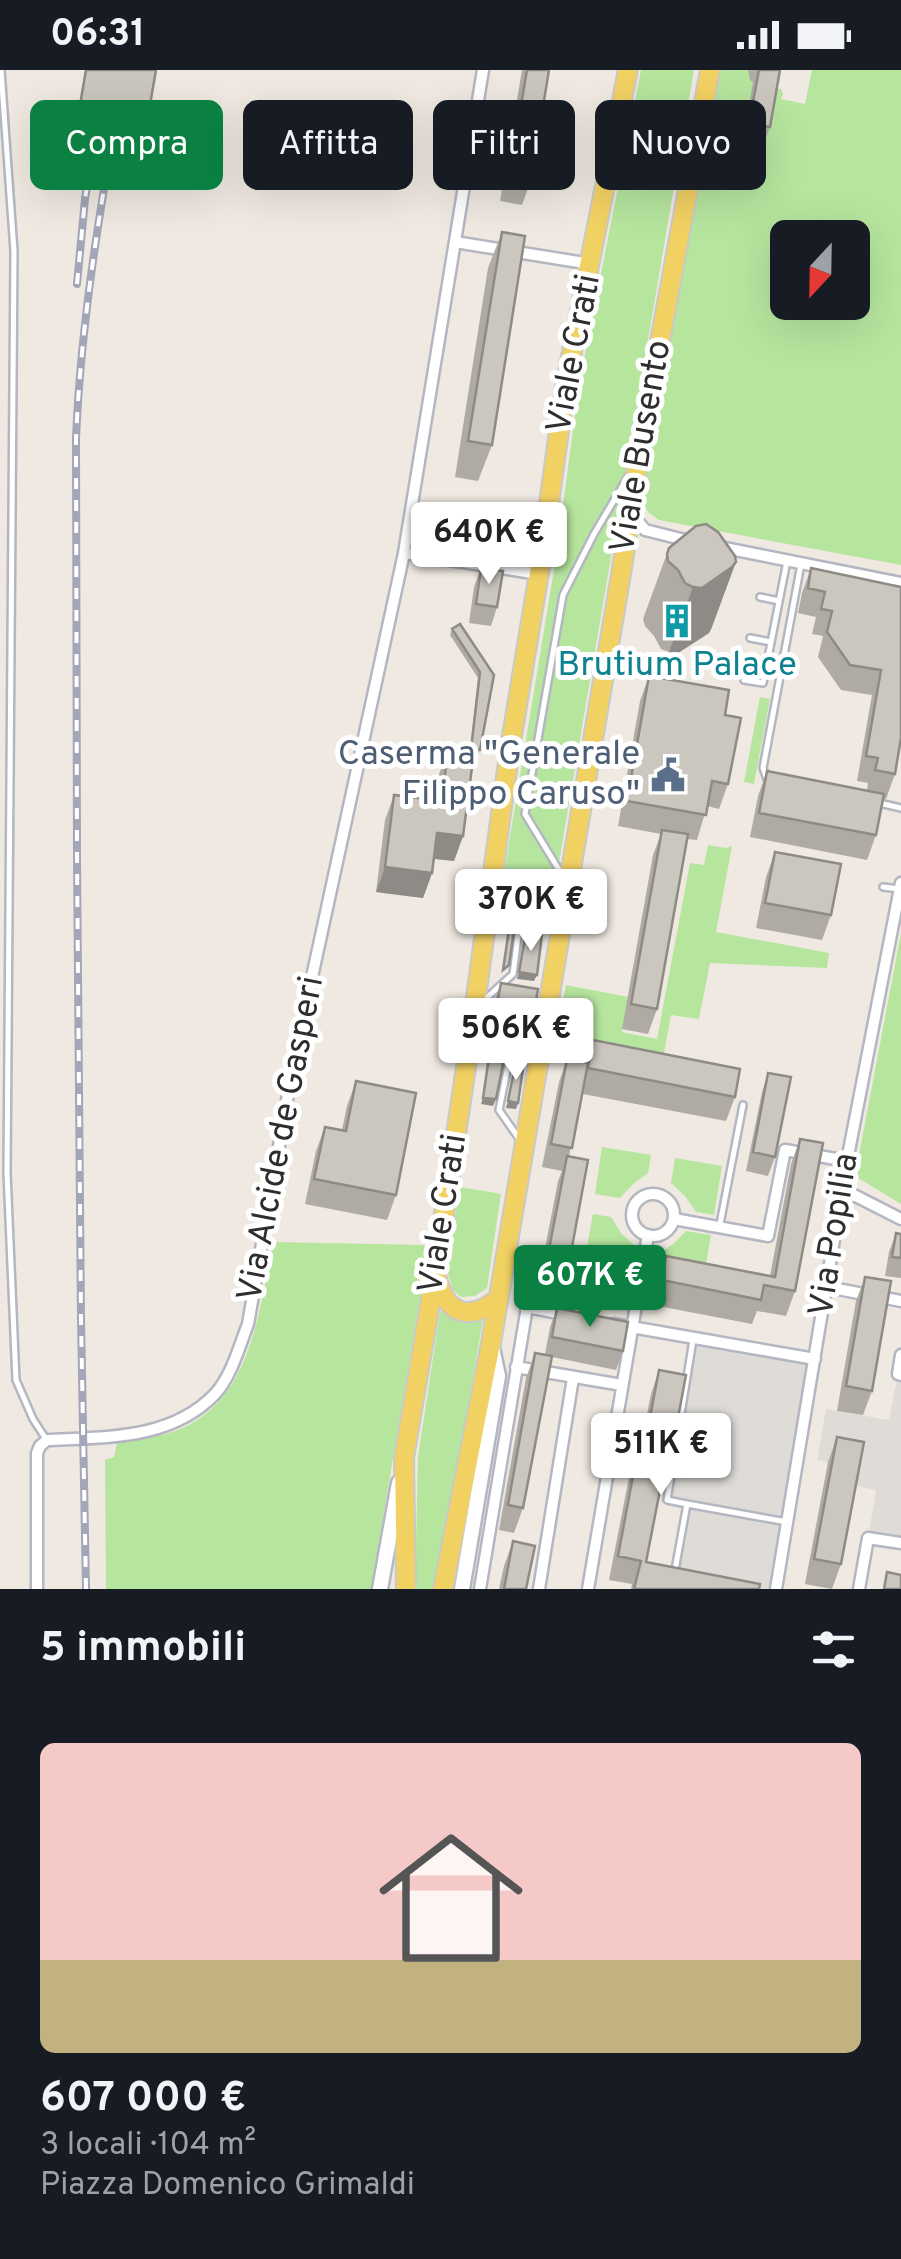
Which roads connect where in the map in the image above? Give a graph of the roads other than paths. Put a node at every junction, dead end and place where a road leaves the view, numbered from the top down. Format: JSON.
{"nodes":[{"id":1,"x":1,"y":70,"type":"edge"},
{"id":2,"x":482,"y":70,"type":"edge"},
{"id":3,"x":628,"y":70,"type":"edge"},
{"id":4,"x":710,"y":70,"type":"edge"},
{"id":5,"x":455,"y":242,"type":"junction"},
{"id":6,"x":591,"y":264,"type":"junction"},
{"id":7,"x":638,"y":460,"type":"junction"},
{"id":8,"x":630,"y":512,"type":"junction"},
{"id":9,"x":696,"y":543,"type":"edge"},
{"id":10,"x":714,"y":546,"type":"edge"},
{"id":11,"x":404,"y":554,"type":"junction"},
{"id":12,"x":786,"y":560,"type":"junction"},
{"id":13,"x":801,"y":563,"type":"junction"},
{"id":14,"x":539,"y":574,"type":"junction"},
{"id":15,"x":901,"y":583,"type":"edge"},
{"id":16,"x":760,"y":597,"type":"dead end"},
{"id":17,"x":779,"y":601,"type":"junction"},
{"id":18,"x":750,"y":638,"type":"dead end"},
{"id":19,"x":771,"y":642,"type":"junction"},
{"id":20,"x":744,"y":680,"type":"dead end"},
{"id":21,"x":776,"y":784,"type":"edge"},
{"id":22,"x":869,"y":802,"type":"edge"},
{"id":23,"x":901,"y":808,"type":"edge"},
{"id":24,"x":568,"y":884,"type":"junction"},
{"id":25,"x":883,"y":886,"type":"dead end"},
{"id":26,"x":900,"y":886,"type":"edge"},
{"id":27,"x":490,"y":894,"type":"junction"},
{"id":28,"x":475,"y":1009,"type":"junction"},
{"id":29,"x":542,"y":1036,"type":"junction"},
{"id":30,"x":744,"y":1105,"type":"dead end"},
{"id":31,"x":525,"y":1147,"type":"junction"},
{"id":32,"x":847,"y":1161,"type":"junction"},
{"id":33,"x":842,"y":1188,"type":"junction"},
{"id":34,"x":901,"y":1218,"type":"edge"},
{"id":35,"x":674,"y":1219,"type":"junction"},
{"id":36,"x":720,"y":1228,"type":"junction"},
{"id":37,"x":648,"y":1235,"type":"junction"},
{"id":38,"x":436,"y":1274,"type":"junction"},
{"id":39,"x":826,"y":1287,"type":"junction"},
{"id":40,"x":499,"y":1298,"type":"junction"},
{"id":41,"x":901,"y":1300,"type":"edge"},
{"id":42,"x":580,"y":1318,"type":"edge"},
{"id":43,"x":597,"y":1321,"type":"edge"},
{"id":44,"x":632,"y":1328,"type":"junction"},
{"id":45,"x":694,"y":1339,"type":"junction"},
{"id":46,"x":491,"y":1343,"type":"junction"},
{"id":47,"x":901,"y":1355,"type":"edge"},
{"id":48,"x":815,"y":1359,"type":"junction"},
{"id":49,"x":516,"y":1368,"type":"junction"},
{"id":50,"x":901,"y":1374,"type":"edge"},
{"id":51,"x":573,"y":1378,"type":"junction"},
{"id":52,"x":622,"y":1386,"type":"junction"},
{"id":53,"x":47,"y":1440,"type":"junction"},
{"id":54,"x":404,"y":1458,"type":"junction"},
{"id":55,"x":687,"y":1504,"type":"junction"},
{"id":56,"x":788,"y":1522,"type":"junction"},
{"id":57,"x":901,"y":1544,"type":"edge"},
{"id":58,"x":674,"y":1574,"type":"edge"},
{"id":59,"x":37,"y":1589,"type":"edge"},
{"id":60,"x":380,"y":1589,"type":"edge"},
{"id":61,"x":406,"y":1589,"type":"edge"},
{"id":62,"x":443,"y":1589,"type":"edge"},
{"id":63,"x":462,"y":1589,"type":"edge"},
{"id":64,"x":480,"y":1589,"type":"edge"},
{"id":65,"x":539,"y":1589,"type":"edge"},
{"id":66,"x":588,"y":1589,"type":"edge"},
{"id":67,"x":776,"y":1589,"type":"edge"},
{"id":68,"x":859,"y":1589,"type":"edge"}],
"edges":[{"from":1,"to":53,"type":"lane"},
{"from":2,"to":5,"type":"street","name":"Via Alcide de Gasperi"},
{"from":3,"to":6,"type":"main road","name":"Viale Crati"},
{"from":4,"to":7,"type":"main road","name":"Viale Busento"},
{"from":5,"to":6,"type":"street"},
{"from":5,"to":11,"type":"street","name":"Via Alcide de Gasperi"},
{"from":6,"to":14,"type":"main road","name":"Viale Crati"},
{"from":7,"to":8,"type":"main road","name":"Viale Busento"},
{"from":7,"to":24,"type":"lane"},
{"from":8,"to":9,"type":"street"},
{"from":8,"to":24,"type":"main road","name":"Viale Busento"},
{"from":10,"to":12,"type":"street"},
{"from":11,"to":14,"type":"street"},
{"from":11,"to":53,"type":"street","name":"Via Alcide de Gasperi"},
{"from":12,"to":13,"type":"street"},
{"from":12,"to":17,"type":"lane"},
{"from":13,"to":15,"type":"street"},
{"from":13,"to":21,"type":"lane"},
{"from":14,"to":27,"type":"main road","name":"Viale Crati"},
{"from":16,"to":17,"type":"lane"},
{"from":17,"to":19,"type":"lane"},
{"from":18,"to":19,"type":"lane"},
{"from":19,"to":20,"type":"lane"},
{"from":22,"to":23,"type":"lane"},
{"from":24,"to":29,"type":"main road","name":"Viale Busento"},
{"from":25,"to":26,"type":"lane"},
{"from":26,"to":32,"type":"street","name":"Via Popilia"},
{"from":27,"to":28,"type":"main road","name":"Viale Crati"},
{"from":27,"to":28,"type":"lane"},
{"from":28,"to":38,"type":"main road","name":"Viale Crati"},
{"from":29,"to":31,"type":"main road","name":"Viale Busento"},
{"from":29,"to":31,"type":"lane"},
{"from":30,"to":36,"type":"lane"},
{"from":31,"to":40,"type":"main road","name":"Viale Busento"},
{"from":32,"to":33,"type":"street","name":"Via Popilia"},
{"from":32,"to":36,"type":"street"},
{"from":33,"to":34,"type":"street"},
{"from":33,"to":39,"type":"street","name":"Via Popilia"},
{"from":35,"to":36,"type":"street"},
{"from":35,"to":37,"type":"street"},
{"from":35,"to":37,"type":"street"},
{"from":37,"to":44,"type":"street"},
{"from":38,"to":40,"type":"main road"},
{"from":38,"to":54,"type":"main road","name":"Viale Crati"},
{"from":39,"to":41,"type":"street"},
{"from":39,"to":48,"type":"street","name":"Via Popilia"},
{"from":40,"to":46,"type":"main road","name":"Viale Busento"},
{"from":42,"to":49,"type":"street"},
{"from":43,"to":44,"type":"street"},
{"from":44,"to":45,"type":"street"},
{"from":44,"to":52,"type":"street"},
{"from":45,"to":48,"type":"street"},
{"from":45,"to":55,"type":"lane"},
{"from":46,"to":62,"type":"main road","name":"Viale Busento"},
{"from":46,"to":63,"type":"street"},
{"from":47,"to":50,"type":"street"},
{"from":48,"to":56,"type":"street","name":"Via Popilia"},
{"from":49,"to":51,"type":"street"},
{"from":49,"to":64,"type":"street"},
{"from":51,"to":52,"type":"street"},
{"from":51,"to":65,"type":"street"},
{"from":52,"to":66,"type":"street"},
{"from":53,"to":59,"type":"street"},
{"from":54,"to":60,"type":"street"},
{"from":54,"to":61,"type":"main road","name":"Viale Crati"},
{"from":55,"to":56,"type":"lane"},
{"from":55,"to":58,"type":"lane"},
{"from":56,"to":67,"type":"street","name":"Via Popilia"},
{"from":57,"to":68,"type":"street"}]}
